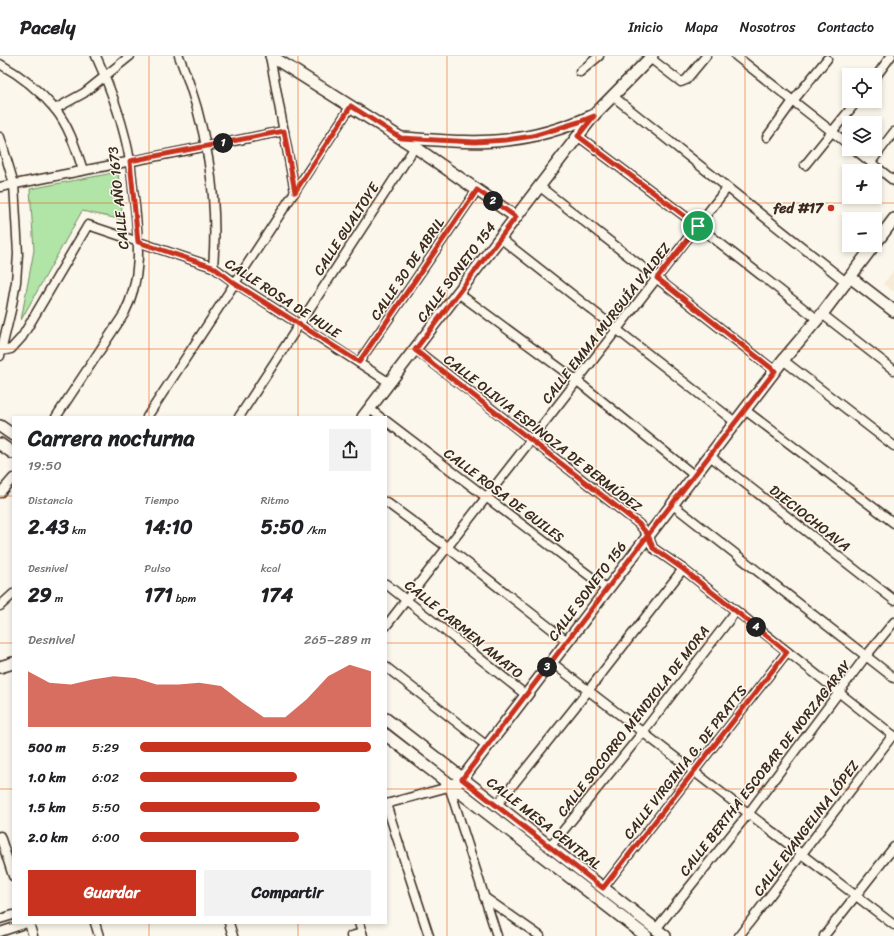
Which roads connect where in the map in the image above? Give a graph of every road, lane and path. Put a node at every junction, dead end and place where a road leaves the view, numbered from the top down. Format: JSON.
{"nodes":[{"id":1,"x":96,"y":56,"type":"edge"},
{"id":2,"x":130,"y":56,"type":"edge"},
{"id":3,"x":179,"y":56,"type":"edge"},
{"id":4,"x":270,"y":56,"type":"edge"},
{"id":5,"x":599,"y":56,"type":"edge"},
{"id":6,"x":706,"y":56,"type":"edge"},
{"id":7,"x":736,"y":56,"type":"edge"},
{"id":8,"x":891,"y":56,"type":"edge"},
{"id":9,"x":651,"y":57,"type":"edge"},
{"id":10,"x":828,"y":59,"type":"dead end"},
{"id":11,"x":591,"y":60,"type":"edge"},
{"id":12,"x":0,"y":64,"type":"edge"},
{"id":13,"x":882,"y":68,"type":"edge"},
{"id":14,"x":580,"y":72,"type":"dead end"},
{"id":15,"x":105,"y":76,"type":"junction"},
{"id":16,"x":614,"y":97,"type":"junction"},
{"id":17,"x":793,"y":101,"type":"junction"},
{"id":18,"x":351,"y":106,"type":"junction"},
{"id":19,"x":851,"y":108,"type":"edge"},
{"id":20,"x":55,"y":110,"type":"junction"},
{"id":21,"x":594,"y":116,"type":"junction"},
{"id":22,"x":284,"y":131,"type":"junction"},
{"id":23,"x":832,"y":132,"type":"junction"},
{"id":24,"x":894,"y":132,"type":"edge"},
{"id":25,"x":578,"y":136,"type":"junction"},
{"id":26,"x":0,"y":137,"type":"edge"},
{"id":27,"x":767,"y":137,"type":"dead end"},
{"id":28,"x":401,"y":138,"type":"junction"},
{"id":29,"x":842,"y":140,"type":"edge"},
{"id":30,"x":206,"y":146,"type":"junction"},
{"id":31,"x":415,"y":147,"type":"junction"},
{"id":32,"x":863,"y":156,"type":"edge"},
{"id":33,"x":130,"y":161,"type":"junction"},
{"id":34,"x":870,"y":162,"type":"junction"},
{"id":35,"x":805,"y":165,"type":"dead end"},
{"id":36,"x":83,"y":170,"type":"junction"},
{"id":37,"x":894,"y":181,"type":"edge"},
{"id":38,"x":14,"y":184,"type":"junction"},
{"id":39,"x":539,"y":186,"type":"junction"},
{"id":40,"x":0,"y":187,"type":"edge"},
{"id":41,"x":727,"y":188,"type":"junction"},
{"id":42,"x":477,"y":190,"type":"junction"},
{"id":43,"x":295,"y":192,"type":"junction"},
{"id":44,"x":516,"y":217,"type":"junction"},
{"id":45,"x":894,"y":219,"type":"edge"},
{"id":46,"x":698,"y":226,"type":"junction"},
{"id":47,"x":882,"y":235,"type":"edge"},
{"id":48,"x":500,"y":238,"type":"junction"},
{"id":49,"x":138,"y":242,"type":"junction"},
{"id":50,"x":869,"y":252,"type":"edge"},
{"id":51,"x":213,"y":267,"type":"junction"},
{"id":52,"x":657,"y":278,"type":"junction"},
{"id":53,"x":848,"y":280,"type":"junction"},
{"id":54,"x":234,"y":283,"type":"junction"},
{"id":55,"x":458,"y":293,"type":"junction"},
{"id":56,"x":894,"y":311,"type":"edge"},
{"id":57,"x":819,"y":316,"type":"junction"},
{"id":58,"x":299,"y":324,"type":"junction"},
{"id":59,"x":617,"y":330,"type":"junction"},
{"id":60,"x":415,"y":350,"type":"junction"},
{"id":61,"x":1,"y":354,"type":"edge"},
{"id":62,"x":783,"y":360,"type":"junction"},
{"id":63,"x":359,"y":362,"type":"junction"},
{"id":64,"x":894,"y":370,"type":"edge"},
{"id":65,"x":775,"y":371,"type":"junction"},
{"id":66,"x":576,"y":380,"type":"junction"},
{"id":67,"x":390,"y":383,"type":"junction"},
{"id":68,"x":746,"y":410,"type":"junction"},
{"id":69,"x":367,"y":413,"type":"edge"},
{"id":70,"x":57,"y":416,"type":"edge"},
{"id":71,"x":148,"y":416,"type":"edge"},
{"id":72,"x":240,"y":416,"type":"edge"},
{"id":73,"x":377,"y":416,"type":"edge"},
{"id":74,"x":387,"y":422,"type":"edge"},
{"id":75,"x":735,"y":422,"type":"junction"},
{"id":76,"x":0,"y":426,"type":"edge"},
{"id":77,"x":12,"y":434,"type":"edge"},
{"id":78,"x":531,"y":441,"type":"junction"},
{"id":79,"x":0,"y":444,"type":"edge"},
{"id":80,"x":894,"y":446,"type":"edge"},
{"id":81,"x":12,"y":452,"type":"edge"},
{"id":82,"x":710,"y":456,"type":"junction"},
{"id":83,"x":695,"y":476,"type":"junction"},
{"id":84,"x":12,"y":479,"type":"edge"},
{"id":85,"x":0,"y":493,"type":"edge"},
{"id":86,"x":486,"y":497,"type":"junction"},
{"id":87,"x":387,"y":503,"type":"edge"},
{"id":88,"x":673,"y":505,"type":"junction"},
{"id":89,"x":894,"y":524,"type":"edge"},
{"id":90,"x":648,"y":535,"type":"junction"},
{"id":91,"x":447,"y":547,"type":"junction"},
{"id":92,"x":683,"y":569,"type":"junction"},
{"id":93,"x":387,"y":585,"type":"edge"},
{"id":94,"x":607,"y":589,"type":"junction"},
{"id":95,"x":12,"y":595,"type":"edge"},
{"id":96,"x":407,"y":599,"type":"junction"},
{"id":97,"x":894,"y":600,"type":"edge"},
{"id":98,"x":0,"y":606,"type":"edge"},
{"id":99,"x":736,"y":611,"type":"junction"},
{"id":100,"x":894,"y":622,"type":"edge"},
{"id":101,"x":387,"y":625,"type":"edge"},
{"id":102,"x":567,"y":642,"type":"junction"},
{"id":103,"x":787,"y":652,"type":"junction"},
{"id":104,"x":866,"y":656,"type":"junction"},
{"id":105,"x":552,"y":662,"type":"junction"},
{"id":106,"x":387,"y":668,"type":"edge"},
{"id":107,"x":894,"y":678,"type":"edge"},
{"id":108,"x":588,"y":690,"type":"junction"},
{"id":109,"x":839,"y":694,"type":"junction"},
{"id":110,"x":526,"y":695,"type":"junction"},
{"id":111,"x":387,"y":720,"type":"edge"},
{"id":112,"x":643,"y":732,"type":"junction"},
{"id":113,"x":894,"y":735,"type":"edge"},
{"id":114,"x":387,"y":736,"type":"edge"},
{"id":115,"x":487,"y":746,"type":"junction"},
{"id":116,"x":694,"y":772,"type":"junction"},
{"id":117,"x":462,"y":779,"type":"junction"},
{"id":118,"x":450,"y":786,"type":"junction"},
{"id":119,"x":387,"y":804,"type":"edge"},
{"id":120,"x":496,"y":806,"type":"junction"},
{"id":121,"x":387,"y":807,"type":"edge"},
{"id":122,"x":748,"y":814,"type":"junction"},
{"id":123,"x":0,"y":836,"type":"edge"},
{"id":124,"x":550,"y":847,"type":"junction"},
{"id":125,"x":894,"y":847,"type":"edge"},
{"id":126,"x":802,"y":854,"type":"junction"},
{"id":127,"x":12,"y":873,"type":"edge"},
{"id":128,"x":603,"y":888,"type":"junction"},
{"id":129,"x":856,"y":896,"type":"junction"},
{"id":130,"x":484,"y":897,"type":"junction"},
{"id":131,"x":12,"y":915,"type":"edge"},
{"id":132,"x":0,"y":919,"type":"edge"},
{"id":133,"x":25,"y":924,"type":"edge"},
{"id":134,"x":28,"y":924,"type":"edge"},
{"id":135,"x":95,"y":924,"type":"edge"},
{"id":136,"x":229,"y":924,"type":"edge"},
{"id":137,"x":359,"y":924,"type":"edge"},
{"id":138,"x":894,"y":925,"type":"edge"},
{"id":139,"x":656,"y":929,"type":"junction"},
{"id":140,"x":0,"y":932,"type":"edge"},
{"id":141,"x":363,"y":934,"type":"edge"},
{"id":142,"x":33,"y":936,"type":"edge"},
{"id":143,"x":99,"y":936,"type":"edge"},
{"id":144,"x":233,"y":936,"type":"edge"},
{"id":145,"x":351,"y":936,"type":"edge"},
{"id":146,"x":429,"y":936,"type":"edge"},
{"id":147,"x":497,"y":936,"type":"edge"},
{"id":148,"x":540,"y":936,"type":"edge"},
{"id":149,"x":646,"y":936,"type":"edge"},
{"id":150,"x":665,"y":936,"type":"edge"},
{"id":151,"x":739,"y":936,"type":"edge"},
{"id":152,"x":824,"y":936,"type":"edge"}],
"edges":[{"from":1,"to":15,"type":"street","name":"CALLE AÑO 1673"},
{"from":2,"to":15,"type":"street"},
{"from":3,"to":30,"type":"street"},
{"from":4,"to":18,"type":"street"},
{"from":4,"to":22,"type":"street"},
{"from":5,"to":11,"type":"street"},
{"from":6,"to":9,"type":"street"},
{"from":7,"to":17,"type":"street"},
{"from":8,"to":13,"type":"street"},
{"from":9,"to":16,"type":"street","name":"CALLE SONETO 154"},
{"from":10,"to":17,"type":"street"},
{"from":11,"to":14,"type":"street"},
{"from":12,"to":20,"type":"street"},
{"from":15,"to":20,"type":"street"},
{"from":15,"to":33,"type":"street","name":"CALLE AÑO 1673"},
{"from":16,"to":21,"type":"street","name":"CALLE SONETO 154"},
{"from":16,"to":41,"type":"street"},
{"from":17,"to":23,"type":"street"},
{"from":17,"to":27,"type":"street"},
{"from":18,"to":28,"type":"street"},
{"from":18,"to":43,"type":"street"},
{"from":19,"to":23,"type":"street"},
{"from":20,"to":36,"type":"street"},
{"from":21,"to":25,"type":"street","name":"CALLE SONETO 154"},
{"from":21,"to":28,"type":"street"},
{"from":22,"to":30,"type":"street"},
{"from":22,"to":43,"type":"street"},
{"from":23,"to":29,"type":"street"},
{"from":23,"to":35,"type":"street"},
{"from":24,"to":34,"type":"street"},
{"from":25,"to":39,"type":"street","name":"CALLE SONETO 154"},
{"from":25,"to":46,"type":"street"},
{"from":26,"to":38,"type":"street"},
{"from":28,"to":31,"type":"street"},
{"from":30,"to":33,"type":"street"},
{"from":30,"to":51,"type":"street"},
{"from":31,"to":42,"type":"street"},
{"from":31,"to":58,"type":"street","name":"CALLE GUALTOYE"},
{"from":32,"to":34,"type":"street"},
{"from":33,"to":36,"type":"street"},
{"from":33,"to":49,"type":"street","name":"CALLE AÑO 1673"},
{"from":34,"to":37,"type":"street"},
{"from":36,"to":38,"type":"street"},
{"from":38,"to":40,"type":"street"},
{"from":38,"to":61,"type":"street"},
{"from":39,"to":44,"type":"street","name":"CALLE SONETO 154"},
{"from":39,"to":52,"type":"street"},
{"from":41,"to":46,"type":"street","name":"CALLE EMMA MURGUÍA VALDEZ"},
{"from":41,"to":53,"type":"street"},
{"from":42,"to":44,"type":"street"},
{"from":42,"to":63,"type":"street","name":"CALLE 30 DE ABRIL"},
{"from":43,"to":54,"type":"street"},
{"from":44,"to":48,"type":"street","name":"CALLE SONETO 154"},
{"from":45,"to":47,"type":"street","name":"CALLE SONETO 156"},
{"from":46,"to":52,"type":"street","name":"CALLE EMMA MURGUÍA VALDEZ"},
{"from":46,"to":57,"type":"street"},
{"from":48,"to":55,"type":"street","name":"CALLE SONETO 154"},
{"from":48,"to":59,"type":"street"},
{"from":49,"to":51,"type":"street","name":"CALLE ROSA DE HULE"},
{"from":49,"to":61,"type":"street","name":"CALLE ROSA DE HULE"},
{"from":49,"to":70,"type":"street","name":"CALLE AÑO 1673"},
{"from":50,"to":53,"type":"street","name":"CALLE SONETO 156"},
{"from":51,"to":54,"type":"street","name":"CALLE ROSA DE HULE"},
{"from":52,"to":59,"type":"street","name":"CALLE EMMA MURGUÍA VALDEZ"},
{"from":52,"to":65,"type":"street"},
{"from":53,"to":56,"type":"street"},
{"from":53,"to":57,"type":"street","name":"CALLE SONETO 156"},
{"from":54,"to":58,"type":"street","name":"CALLE ROSA DE HULE"},
{"from":54,"to":71,"type":"street"},
{"from":55,"to":60,"type":"street","name":"CALLE SONETO 154"},
{"from":55,"to":66,"type":"street"},
{"from":57,"to":62,"type":"street","name":"CALLE SONETO 156"},
{"from":57,"to":64,"type":"street"},
{"from":58,"to":63,"type":"street","name":"CALLE ROSA DE HULE"},
{"from":58,"to":72,"type":"street","name":"CALLE GUALTOYE"},
{"from":59,"to":66,"type":"street","name":"CALLE EMMA MURGUÍA VALDEZ"},
{"from":59,"to":75,"type":"street"},
{"from":60,"to":67,"type":"street","name":"CALLE SONETO 154"},
{"from":60,"to":78,"type":"street","name":"CALLE OLIVIA ESPINOZA DE BERMÚDEZ"},
{"from":62,"to":65,"type":"street","name":"CALLE SONETO 156"},
{"from":62,"to":80,"type":"street"},
{"from":63,"to":67,"type":"street","name":"CALLE ROSA DE HULE"},
{"from":65,"to":68,"type":"street","name":"CALLE SONETO 156"},
{"from":66,"to":78,"type":"street","name":"CALLE EMMA MURGUÍA VALDEZ"},
{"from":66,"to":83,"type":"street"},
{"from":67,"to":69,"type":"street","name":"CALLE SONETO 154"},
{"from":68,"to":75,"type":"street","name":"CALLE SONETO 156"},
{"from":68,"to":89,"type":"street"},
{"from":69,"to":73,"type":"street"},
{"from":74,"to":86,"type":"street","name":"CALLE ROSA DE GUILES"},
{"from":75,"to":82,"type":"street","name":"CALLE SONETO 156"},
{"from":76,"to":77,"type":"street"},
{"from":78,"to":86,"type":"street","name":"CALLE EMMA MURGUÍA VALDEZ"},
{"from":78,"to":90,"type":"street","name":"CALLE OLIVIA ESPINOZA DE BERMÚDEZ"},
{"from":79,"to":81,"type":"street"},
{"from":82,"to":83,"type":"street","name":"CALLE SONETO 156"},
{"from":82,"to":97,"type":"street","name":"DIECIOCHOAVA"},
{"from":83,"to":88,"type":"street","name":"CALLE SONETO 156"},
{"from":84,"to":85,"type":"street"},
{"from":86,"to":91,"type":"street","name":"CALLE EMMA MURGUÍA VALDEZ"},
{"from":86,"to":94,"type":"street","name":"CALLE ROSA DE GUILES"},
{"from":87,"to":91,"type":"street"},
{"from":88,"to":90,"type":"street","name":"CALLE SONETO 156"},
{"from":88,"to":104,"type":"street"},
{"from":90,"to":92,"type":"street","name":"CALLE OLIVIA ESPINOZA DE BERMÚDEZ"},
{"from":90,"to":94,"type":"street","name":"CALLE SONETO 156"},
{"from":91,"to":96,"type":"street","name":"CALLE EMMA MURGUÍA VALDEZ"},
{"from":91,"to":102,"type":"street"},
{"from":92,"to":99,"type":"street","name":"CALLE OLIVIA ESPINOZA DE BERMÚDEZ"},
{"from":92,"to":108,"type":"street"},
{"from":93,"to":96,"type":"street","name":"CALLE CARMEN AMATO"},
{"from":94,"to":102,"type":"street","name":"CALLE SONETO 156"},
{"from":95,"to":98,"type":"street"},
{"from":96,"to":101,"type":"street","name":"CALLE EMMA MURGUÍA VALDEZ"},
{"from":96,"to":110,"type":"street","name":"CALLE CARMEN AMATO"},
{"from":99,"to":103,"type":"street","name":"CALLE OLIVIA ESPINOZA DE BERMÚDEZ"},
{"from":99,"to":112,"type":"street","name":"CALLE SOCORRO MENDIOLA DE MORA"},
{"from":100,"to":104,"type":"street","name":"CALLE BERTHA ESCOBAR DE NORZAGARAY"},
{"from":102,"to":105,"type":"street","name":"CALLE SONETO 156"},
{"from":103,"to":109,"type":"street","name":"CALLE OLIVIA ESPINOZA DE BERMÚDEZ"},
{"from":103,"to":116,"type":"street","name":"CALLE VIRGINIA G. DE PRATTS"},
{"from":104,"to":107,"type":"street"},
{"from":104,"to":109,"type":"street","name":"CALLE BERTHA ESCOBAR DE NORZAGARAY"},
{"from":105,"to":108,"type":"street"},
{"from":105,"to":110,"type":"street","name":"CALLE SONETO 156"},
{"from":106,"to":115,"type":"street"},
{"from":108,"to":112,"type":"street"},
{"from":108,"to":120,"type":"street"},
{"from":109,"to":113,"type":"street","name":"CALLE OLIVIA ESPINOZA DE BERMÚDEZ"},
{"from":109,"to":122,"type":"street","name":"CALLE BERTHA ESCOBAR DE NORZAGARAY"},
{"from":110,"to":115,"type":"street","name":"CALLE SONETO 156"},
{"from":111,"to":117,"type":"street","name":"CALLE MESA CENTRAL"},
{"from":112,"to":116,"type":"street"},
{"from":112,"to":124,"type":"street","name":"CALLE SOCORRO MENDIOLA DE MORA"},
{"from":113,"to":126,"type":"street","name":"CALLE EVANGELINA LÓPEZ"},
{"from":114,"to":118,"type":"street","name":"CALLE MESA CENTRAL"},
{"from":115,"to":117,"type":"street","name":"CALLE SONETO 156"},
{"from":116,"to":122,"type":"street"},
{"from":116,"to":128,"type":"street","name":"CALLE VIRGINIA G. DE PRATTS"},
{"from":117,"to":118,"type":"street","name":"CALLE SONETO 156"},
{"from":117,"to":120,"type":"street","name":"CALLE MESA CENTRAL"},
{"from":118,"to":119,"type":"street","name":"CALLE SONETO 156"},
{"from":118,"to":130,"type":"street"},
{"from":118,"to":149,"type":"street","name":"CALLE MESA CENTRAL"},
{"from":120,"to":124,"type":"street","name":"CALLE MESA CENTRAL"},
{"from":121,"to":146,"type":"street"},
{"from":122,"to":126,"type":"street"},
{"from":122,"to":139,"type":"street","name":"CALLE BERTHA ESCOBAR DE NORZAGARAY"},
{"from":123,"to":127,"type":"street"},
{"from":124,"to":128,"type":"street","name":"CALLE MESA CENTRAL"},
{"from":125,"to":129,"type":"street"},
{"from":126,"to":129,"type":"street"},
{"from":126,"to":151,"type":"street","name":"CALLE EVANGELINA LÓPEZ"},
{"from":128,"to":139,"type":"street","name":"CALLE MESA CENTRAL"},
{"from":129,"to":138,"type":"street"},
{"from":129,"to":152,"type":"street"},
{"from":130,"to":147,"type":"street"},
{"from":130,"to":148,"type":"street"},
{"from":131,"to":132,"type":"street"},
{"from":133,"to":140,"type":"street"},
{"from":134,"to":142,"type":"street"},
{"from":135,"to":143,"type":"street"},
{"from":136,"to":144,"type":"street"},
{"from":137,"to":141,"type":"street"},
{"from":139,"to":150,"type":"street","name":"CALLE MESA CENTRAL"},
{"from":141,"to":145,"type":"street"}]}
